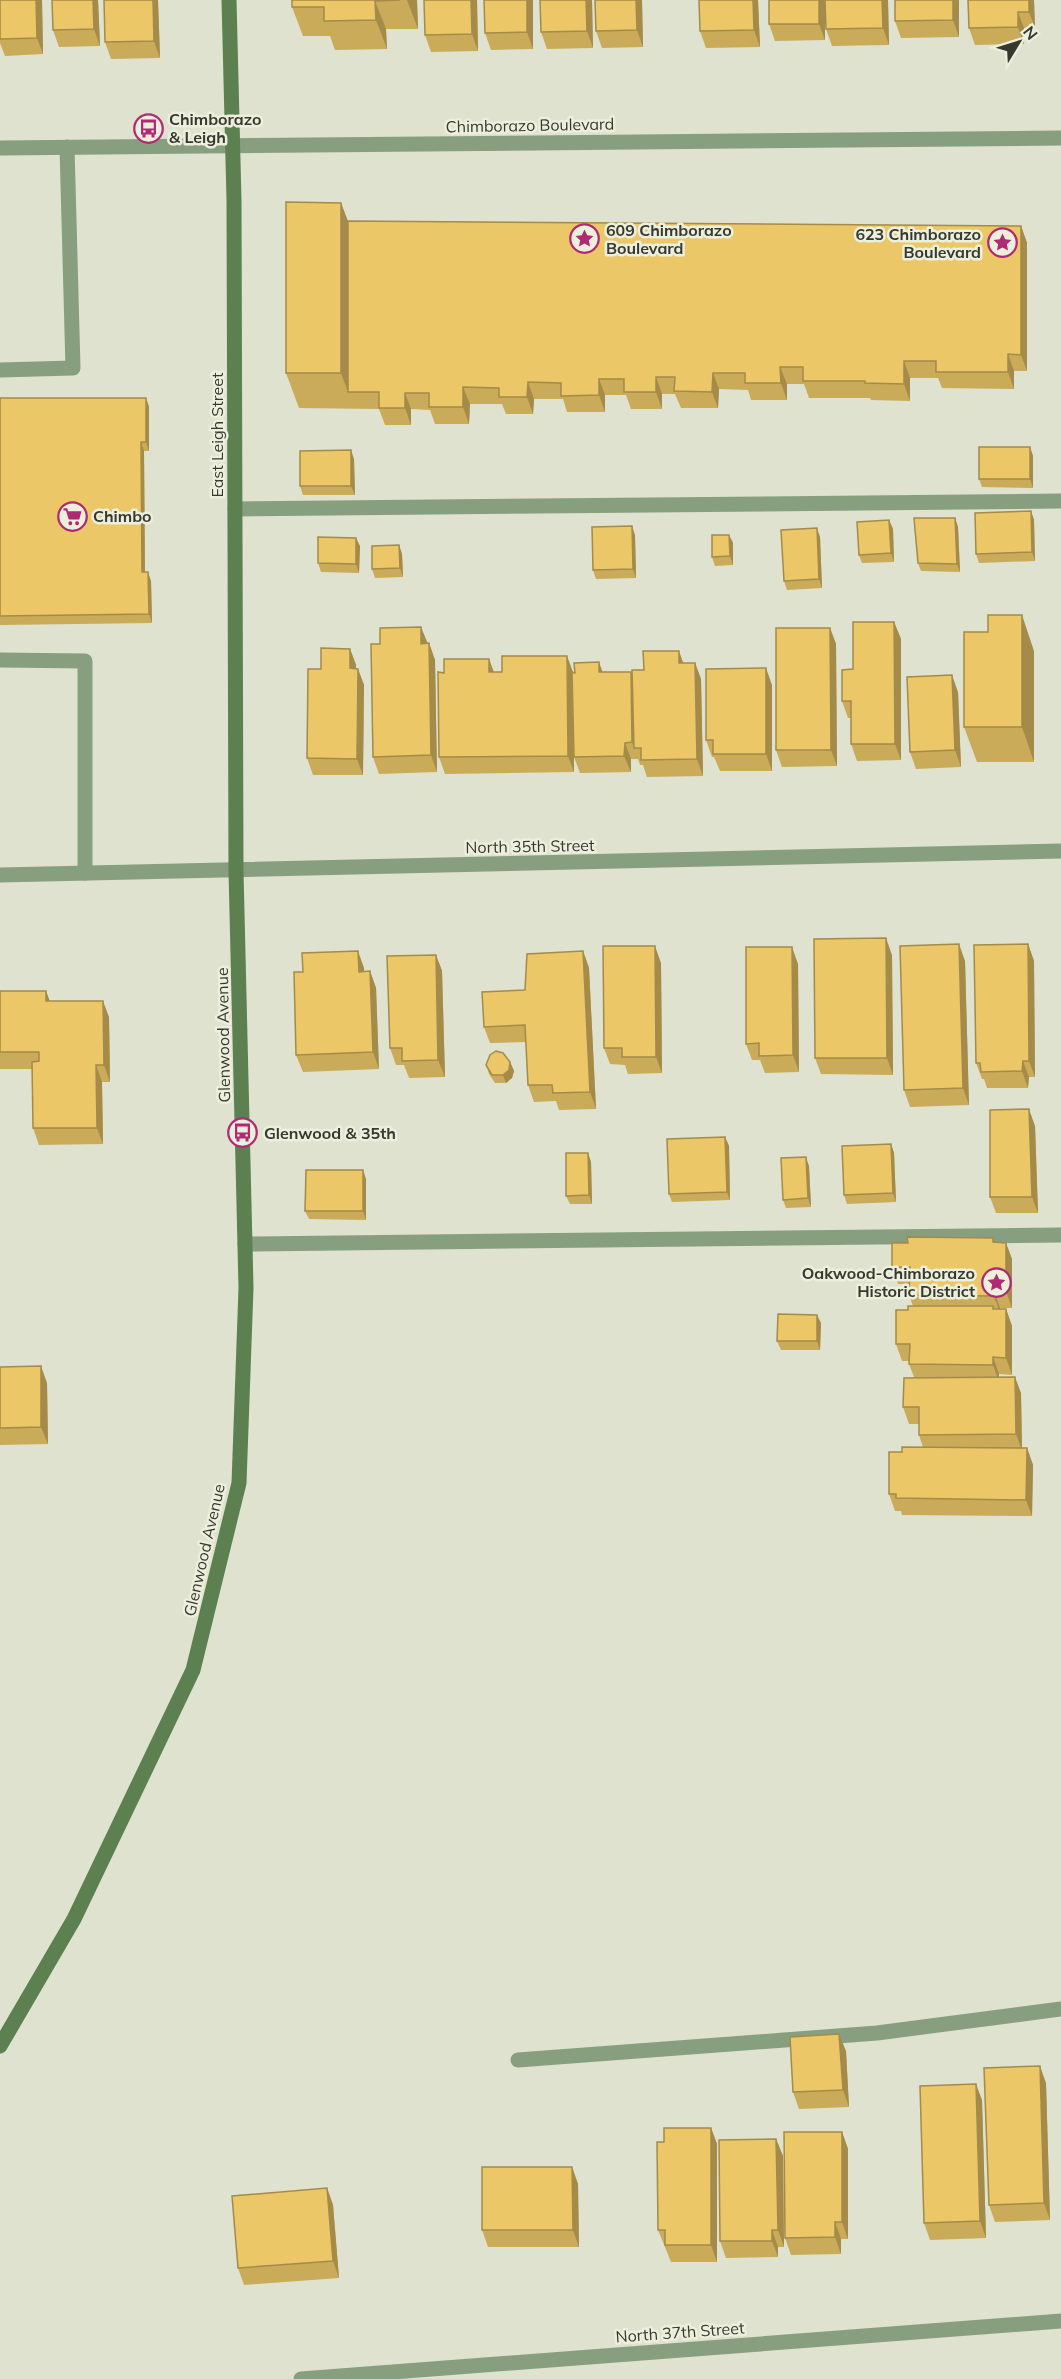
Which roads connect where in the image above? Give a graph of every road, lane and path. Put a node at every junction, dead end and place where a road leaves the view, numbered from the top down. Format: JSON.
{"nodes":[{"id":1,"x":229,"y":0,"type":"edge"},
{"id":2,"x":1061,"y":138,"type":"edge"},
{"id":3,"x":231,"y":146,"type":"junction"},
{"id":4,"x":67,"y":147,"type":"junction"},
{"id":5,"x":0,"y":148,"type":"edge"},
{"id":6,"x":0,"y":370,"type":"edge"},
{"id":7,"x":1061,"y":501,"type":"edge"},
{"id":8,"x":235,"y":509,"type":"junction"},
{"id":9,"x":0,"y":660,"type":"edge"},
{"id":10,"x":1061,"y":851,"type":"edge"},
{"id":11,"x":236,"y":871,"type":"junction"},
{"id":12,"x":85,"y":873,"type":"junction"},
{"id":13,"x":0,"y":875,"type":"edge"},
{"id":14,"x":1061,"y":1235,"type":"edge"},
{"id":15,"x":245,"y":1244,"type":"junction"},
{"id":16,"x":1061,"y":2009,"type":"edge"},
{"id":17,"x":0,"y":2046,"type":"edge"},
{"id":18,"x":518,"y":2060,"type":"dead end"},
{"id":19,"x":1061,"y":2321,"type":"edge"},
{"id":20,"x":301,"y":2379,"type":"edge"}],
"edges":[{"from":1,"to":3,"type":"street","name":"East Leigh Street"},
{"from":2,"to":3,"type":"street","name":"Chimborazo Boulevard"},
{"from":3,"to":4,"type":"street","name":"Chimborazo Boulevard"},
{"from":3,"to":8,"type":"street","name":"East Leigh Street"},
{"from":4,"to":5,"type":"street","name":"Chimborazo Boulevard"},
{"from":4,"to":6,"type":"street"},
{"from":7,"to":8,"type":"street"},
{"from":8,"to":11,"type":"street","name":"East Leigh Street"},
{"from":9,"to":12,"type":"street"},
{"from":10,"to":11,"type":"street","name":"North 35th Street"},
{"from":11,"to":12,"type":"street","name":"North 35th Street"},
{"from":11,"to":15,"type":"street","name":"Glenwood Avenue"},
{"from":12,"to":13,"type":"street","name":"North 35th Street"},
{"from":14,"to":15,"type":"street"},
{"from":15,"to":17,"type":"street","name":"Glenwood Avenue"},
{"from":16,"to":18,"type":"street"},
{"from":19,"to":20,"type":"street","name":"North 37th Street"}]}
